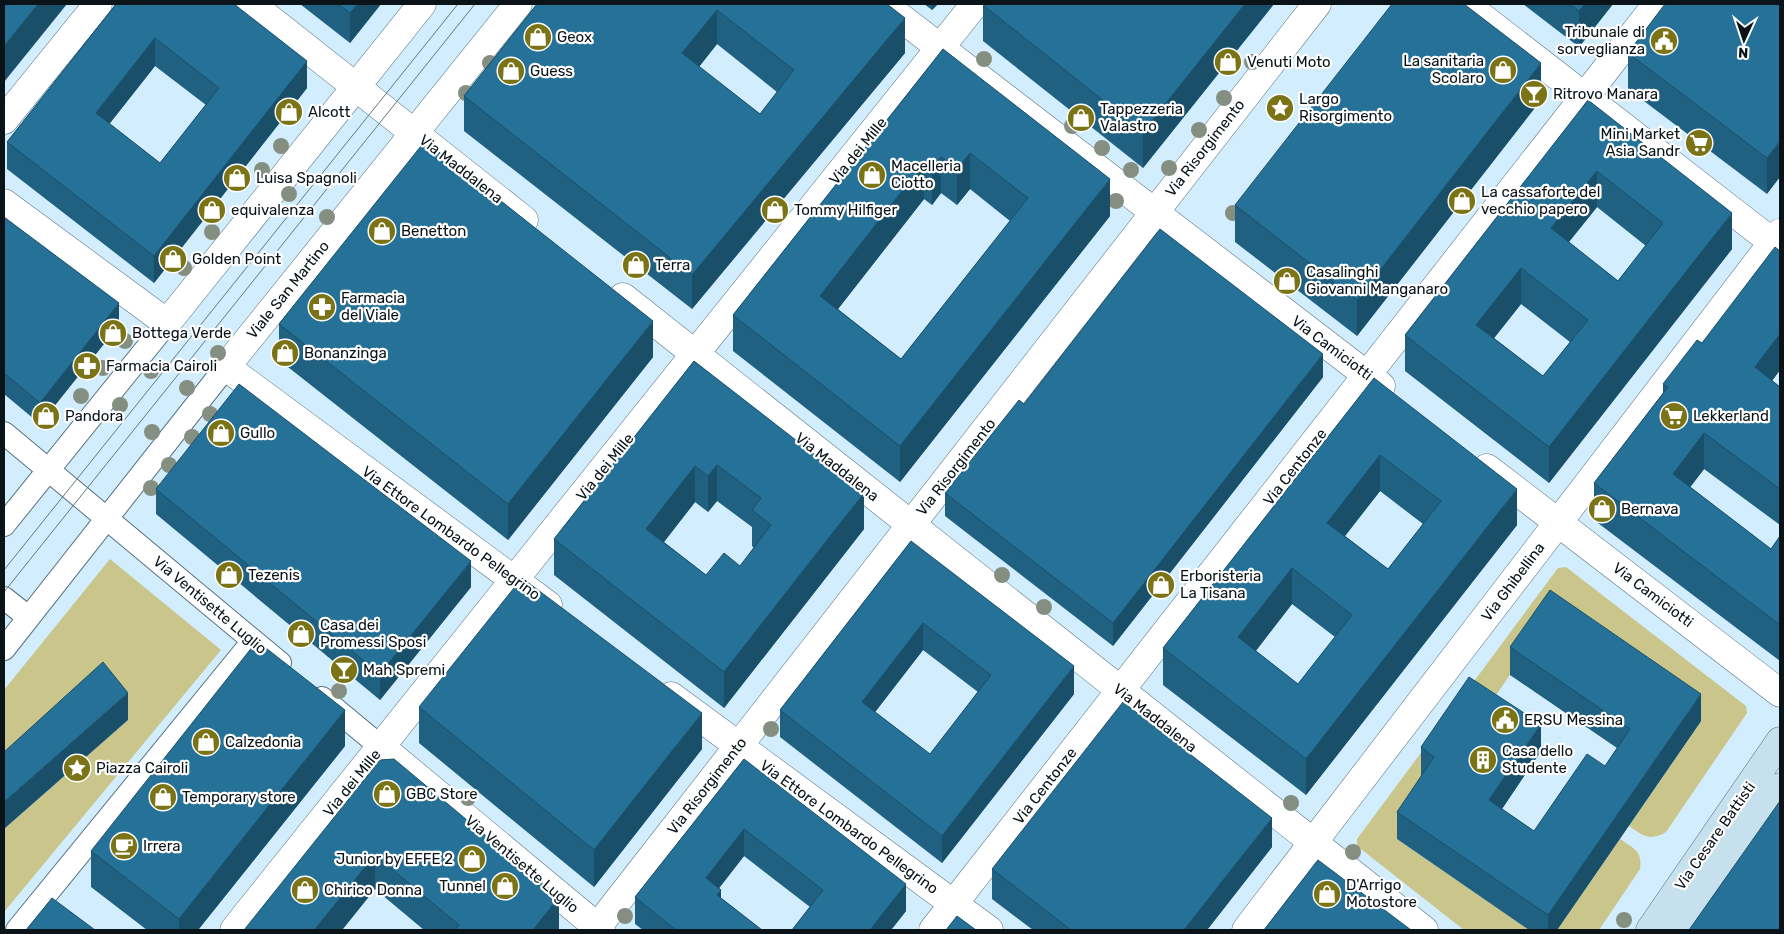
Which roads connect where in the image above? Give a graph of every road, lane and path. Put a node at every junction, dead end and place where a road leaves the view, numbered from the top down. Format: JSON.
{"nodes":[{"id":1,"x":98,"y":4,"type":"edge"},
{"id":2,"x":251,"y":4,"type":"edge"},
{"id":3,"x":422,"y":4,"type":"edge"},
{"id":4,"x":518,"y":4,"type":"edge"},
{"id":5,"x":883,"y":4,"type":"edge"},
{"id":6,"x":975,"y":4,"type":"edge"},
{"id":7,"x":1317,"y":4,"type":"edge"},
{"id":8,"x":1465,"y":4,"type":"edge"},
{"id":9,"x":1657,"y":4,"type":"edge"},
{"id":10,"x":940,"y":48,"type":"junction"},
{"id":11,"x":356,"y":87,"type":"junction"},
{"id":12,"x":1585,"y":96,"type":"junction"},
{"id":13,"x":4,"y":120,"type":"edge"},
{"id":14,"x":414,"y":133,"type":"junction"},
{"id":15,"x":4,"y":203,"type":"edge"},
{"id":16,"x":1154,"y":212,"type":"junction"},
{"id":17,"x":542,"y":234,"type":"edge"},
{"id":18,"x":1778,"y":241,"type":"edge"},
{"id":19,"x":603,"y":282,"type":"edge"},
{"id":20,"x":167,"y":323,"type":"junction"},
{"id":21,"x":695,"y":354,"type":"junction"},
{"id":22,"x":226,"y":367,"type":"junction"},
{"id":23,"x":1367,"y":375,"type":"junction"},
{"id":24,"x":1398,"y":400,"type":"edge"},
{"id":25,"x":4,"y":433,"type":"edge"},
{"id":26,"x":1470,"y":454,"type":"edge"},
{"id":27,"x":48,"y":470,"type":"junction"},
{"id":28,"x":106,"y":518,"type":"junction"},
{"id":29,"x":1558,"y":522,"type":"junction"},
{"id":30,"x":4,"y":525,"type":"edge"},
{"id":31,"x":911,"y":525,"type":"junction"},
{"id":32,"x":514,"y":580,"type":"junction"},
{"id":33,"x":4,"y":598,"type":"edge"},
{"id":34,"x":28,"y":617,"type":"junction"},
{"id":35,"x":569,"y":620,"type":"edge"},
{"id":36,"x":253,"y":641,"type":"junction"},
{"id":37,"x":4,"y":649,"type":"edge"},
{"id":38,"x":655,"y":684,"type":"edge"},
{"id":39,"x":1120,"y":690,"type":"junction"},
{"id":40,"x":1780,"y":693,"type":"edge"},
{"id":41,"x":1780,"y":741,"type":"edge"},
{"id":42,"x":739,"y":746,"type":"junction"},
{"id":43,"x":381,"y":747,"type":"junction"},
{"id":44,"x":1780,"y":787,"type":"edge"},
{"id":45,"x":1313,"y":843,"type":"junction"},
{"id":46,"x":953,"y":904,"type":"junction"},
{"id":47,"x":598,"y":929,"type":"edge"},
{"id":48,"x":17,"y":930,"type":"edge"},
{"id":49,"x":234,"y":930,"type":"edge"},
{"id":50,"x":932,"y":930,"type":"edge"},
{"id":51,"x":989,"y":930,"type":"edge"},
{"id":52,"x":1246,"y":930,"type":"edge"},
{"id":53,"x":1424,"y":930,"type":"edge"},
{"id":54,"x":1650,"y":930,"type":"edge"},
{"id":55,"x":1681,"y":930,"type":"edge"}],
"edges":[{"from":1,"to":13,"type":"street"},
{"from":2,"to":11,"type":"street","name":"Via Maddalena"},
{"from":3,"to":11,"type":"street"},
{"from":4,"to":14,"type":"street","name":"Viale San Martino"},
{"from":5,"to":10,"type":"street","name":"Via Camiciotti"},
{"from":6,"to":10,"type":"street","name":"Via dei Mille"},
{"from":7,"to":16,"type":"street","name":"Via Risorgimento"},
{"from":8,"to":12,"type":"street"},
{"from":9,"to":12,"type":"street","name":"Via Centonze"},
{"from":10,"to":16,"type":"street","name":"Via Camiciotti"},
{"from":10,"to":21,"type":"street","name":"Via dei Mille"},
{"from":11,"to":14,"type":"street","name":"Via Maddalena"},
{"from":11,"to":20,"type":"street"},
{"from":12,"to":18,"type":"street"},
{"from":12,"to":23,"type":"street","name":"Via Centonze"},
{"from":14,"to":17,"type":"street","name":"Via Maddalena"},
{"from":14,"to":22,"type":"street","name":"Viale San Martino"},
{"from":15,"to":20,"type":"street"},
{"from":16,"to":23,"type":"street","name":"Via Camiciotti"},
{"from":16,"to":31,"type":"street","name":"Via Risorgimento"},
{"from":18,"to":29,"type":"street","name":"Via Ghibellina"},
{"from":19,"to":21,"type":"street","name":"Via Maddalena"},
{"from":20,"to":27,"type":"street"},
{"from":21,"to":31,"type":"street","name":"Via Maddalena"},
{"from":21,"to":32,"type":"street","name":"Via dei Mille"},
{"from":22,"to":28,"type":"street","name":"Viale San Martino"},
{"from":22,"to":32,"type":"street","name":"Via Ettore Lombardo Pellegrino"},
{"from":23,"to":24,"type":"street","name":"Via Camiciotti"},
{"from":23,"to":39,"type":"street","name":"Via Centonze"},
{"from":25,"to":27,"type":"street","name":"Via Ventisette Luglio"},
{"from":26,"to":29,"type":"street","name":"Via Camiciotti"},
{"from":27,"to":28,"type":"street","name":"Via Ventisette Luglio"},
{"from":27,"to":30,"type":"street"},
{"from":28,"to":34,"type":"street","name":"Viale San Martino"},
{"from":28,"to":36,"type":"street","name":"Via Ventisette Luglio"},
{"from":29,"to":40,"type":"street","name":"Via Camiciotti"},
{"from":29,"to":45,"type":"street","name":"Via Ghibellina"},
{"from":31,"to":39,"type":"street","name":"Via Maddalena"},
{"from":31,"to":42,"type":"street","name":"Via Risorgimento"},
{"from":32,"to":35,"type":"street","name":"Via Ettore Lombardo Pellegrino"},
{"from":32,"to":43,"type":"street","name":"Via dei Mille"},
{"from":33,"to":34,"type":"street"},
{"from":34,"to":37,"type":"street","name":"Viale San Martino"},
{"from":36,"to":43,"type":"street","name":"Via Ventisette Luglio"},
{"from":36,"to":48,"type":"street"},
{"from":38,"to":42,"type":"street","name":"Via Ettore Lombardo Pellegrino"},
{"from":39,"to":45,"type":"street","name":"Via Maddalena"},
{"from":39,"to":46,"type":"street","name":"Via Centonze"},
{"from":41,"to":54,"type":"main road","name":"Via Cesare Battisti"},
{"from":42,"to":46,"type":"street","name":"Via Ettore Lombardo Pellegrino"},
{"from":42,"to":47,"type":"street","name":"Via Risorgimento"},
{"from":43,"to":47,"type":"street","name":"Via Ventisette Luglio"},
{"from":43,"to":49,"type":"street","name":"Via dei Mille"},
{"from":44,"to":55,"type":"main road","name":"Via Cesare Battisti"},
{"from":45,"to":52,"type":"street","name":"Via Ghibellina"},
{"from":45,"to":53,"type":"street","name":"Via Maddalena"},
{"from":46,"to":50,"type":"street","name":"Via Centonze"},
{"from":46,"to":51,"type":"street","name":"Via Ettore Lombardo Pellegrino"}]}
